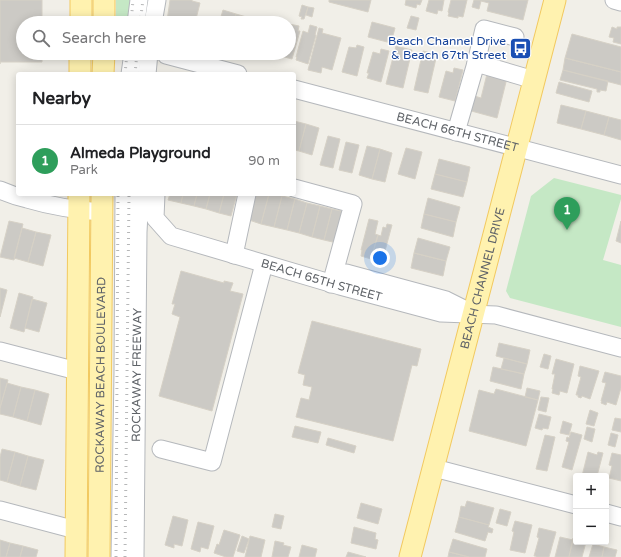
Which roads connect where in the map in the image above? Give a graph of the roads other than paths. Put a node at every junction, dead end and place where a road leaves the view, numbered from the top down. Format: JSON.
{"nodes":[{"id":1,"x":81,"y":0,"type":"edge"},
{"id":2,"x":104,"y":0,"type":"edge"},
{"id":3,"x":139,"y":0,"type":"edge"},
{"id":4,"x":157,"y":0,"type":"edge"},
{"id":5,"x":555,"y":0,"type":"edge"},
{"id":6,"x":614,"y":0,"type":"edge"},
{"id":7,"x":621,"y":2,"type":"edge"},
{"id":8,"x":81,"y":16,"type":"edge"},
{"id":9,"x":104,"y":16,"type":"edge"},
{"id":10,"x":137,"y":16,"type":"edge"},
{"id":11,"x":154,"y":16,"type":"edge"},
{"id":12,"x":515,"y":37,"type":"dead end"},
{"id":13,"x":80,"y":60,"type":"edge"},
{"id":14,"x":104,"y":60,"type":"edge"},
{"id":15,"x":132,"y":60,"type":"edge"},
{"id":16,"x":148,"y":60,"type":"edge"},
{"id":17,"x":185,"y":60,"type":"edge"},
{"id":18,"x":476,"y":63,"type":"junction"},
{"id":19,"x":80,"y":72,"type":"edge"},
{"id":20,"x":103,"y":72,"type":"edge"},
{"id":21,"x":130,"y":72,"type":"edge"},
{"id":22,"x":147,"y":72,"type":"edge"},
{"id":23,"x":230,"y":72,"type":"edge"},
{"id":24,"x":534,"y":80,"type":"junction"},
{"id":25,"x":296,"y":90,"type":"edge"},
{"id":26,"x":456,"y":132,"type":"junction"},
{"id":27,"x":517,"y":148,"type":"junction"},
{"id":28,"x":621,"y":175,"type":"edge"},
{"id":29,"x":296,"y":189,"type":"edge"},
{"id":30,"x":0,"y":190,"type":"edge"},
{"id":31,"x":124,"y":196,"type":"edge"},
{"id":32,"x":140,"y":196,"type":"edge"},
{"id":33,"x":156,"y":196,"type":"edge"},
{"id":34,"x":246,"y":196,"type":"edge"},
{"id":35,"x":79,"y":202,"type":"edge"},
{"id":36,"x":102,"y":203,"type":"edge"},
{"id":37,"x":234,"y":255,"type":"junction"},
{"id":38,"x":264,"y":264,"type":"junction"},
{"id":39,"x":346,"y":273,"type":"dead end"},
{"id":40,"x":332,"y":284,"type":"junction"},
{"id":41,"x":473,"y":314,"type":"junction"},
{"id":42,"x":621,"y":348,"type":"edge"},
{"id":43,"x":0,"y":351,"type":"edge"},
{"id":44,"x":77,"y":371,"type":"junction"},
{"id":45,"x":161,"y":449,"type":"dead end"},
{"id":46,"x":434,"y":468,"type":"junction"},
{"id":47,"x":573,"y":505,"type":"edge"},
{"id":48,"x":0,"y":510,"type":"edge"},
{"id":49,"x":609,"y":514,"type":"edge"},
{"id":50,"x":621,"y":517,"type":"edge"},
{"id":51,"x":76,"y":530,"type":"junction"},
{"id":52,"x":76,"y":557,"type":"edge"},
{"id":53,"x":99,"y":557,"type":"edge"},
{"id":54,"x":120,"y":557,"type":"edge"},
{"id":55,"x":135,"y":557,"type":"edge"},
{"id":56,"x":410,"y":557,"type":"edge"}],
"edges":[{"from":1,"to":8,"type":"main road"},
{"from":2,"to":9,"type":"main road"},
{"from":3,"to":10,"type":"street"},
{"from":4,"to":11,"type":"street"},
{"from":5,"to":24,"type":"main road","name":"BEACH CHANNEL DRIVE"},
{"from":6,"to":7,"type":"street"},
{"from":12,"to":18,"type":"street"},
{"from":13,"to":19,"type":"main road"},
{"from":14,"to":20,"type":"main road"},
{"from":15,"to":21,"type":"street"},
{"from":16,"to":22,"type":"street"},
{"from":17,"to":23,"type":"street"},
{"from":18,"to":24,"type":"street"},
{"from":18,"to":26,"type":"street"},
{"from":24,"to":27,"type":"main road","name":"BEACH CHANNEL DRIVE"},
{"from":25,"to":26,"type":"street","name":"BEACH 66TH STREET"},
{"from":26,"to":27,"type":"street","name":"BEACH 66TH STREET"},
{"from":27,"to":28,"type":"street","name":"BEACH 66TH STREET"},
{"from":27,"to":41,"type":"main road","name":"BEACH CHANNEL DRIVE"},
{"from":29,"to":40,"type":"street"},
{"from":30,"to":35,"type":"street"},
{"from":31,"to":54,"type":"street","name":"ROCKAWAY FREEWAY"},
{"from":32,"to":55,"type":"street","name":"ROCKAWAY FREEWAY"},
{"from":33,"to":37,"type":"street","name":"BEACH 65TH STREET"},
{"from":34,"to":37,"type":"street"},
{"from":35,"to":36,"type":"street"},
{"from":35,"to":44,"type":"main road","name":"ROCKAWAY BEACH BOULEVARD"},
{"from":36,"to":53,"type":"main road","name":"ROCKAWAY BEACH BOULEVARD"},
{"from":37,"to":38,"type":"street","name":"BEACH 65TH STREET"},
{"from":38,"to":40,"type":"street","name":"BEACH 65TH STREET"},
{"from":38,"to":45,"type":"street"},
{"from":39,"to":41,"type":"street","name":"BEACH 65TH STREET"},
{"from":40,"to":41,"type":"street","name":"BEACH 65TH STREET"},
{"from":41,"to":42,"type":"street","name":"BEACH 65TH STREET"},
{"from":41,"to":46,"type":"main road","name":"BEACH CHANNEL DRIVE"},
{"from":43,"to":44,"type":"street"},
{"from":44,"to":51,"type":"main road","name":"ROCKAWAY BEACH BOULEVARD"},
{"from":46,"to":47,"type":"street"},
{"from":46,"to":56,"type":"main road","name":"BEACH CHANNEL DRIVE"},
{"from":48,"to":51,"type":"street"},
{"from":49,"to":50,"type":"street"},
{"from":51,"to":52,"type":"main road","name":"ROCKAWAY BEACH BOULEVARD"}]}
